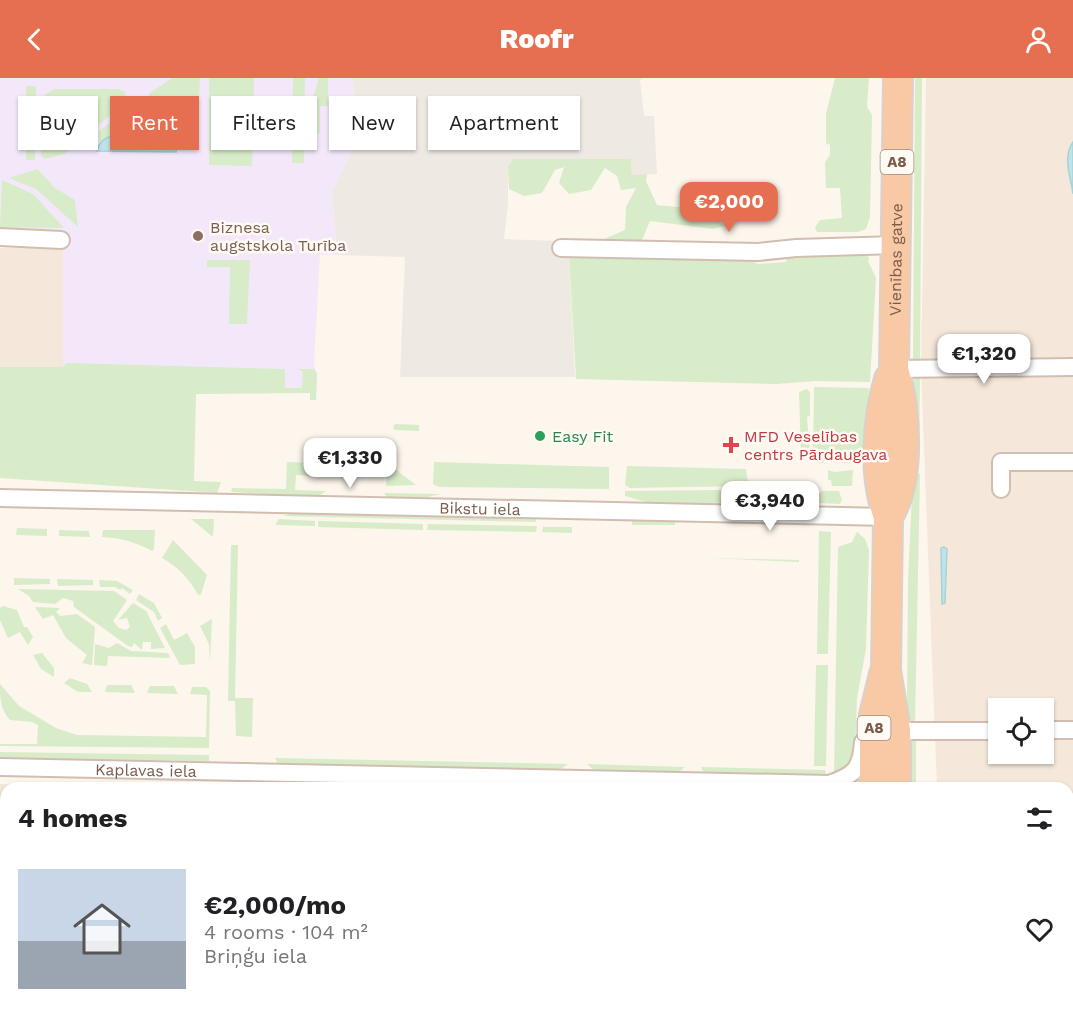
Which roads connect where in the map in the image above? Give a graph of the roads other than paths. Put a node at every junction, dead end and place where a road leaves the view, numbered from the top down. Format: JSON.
{"nodes":[{"id":1,"x":898,"y":78,"type":"edge"},
{"id":2,"x":0,"y":237,"type":"edge"},
{"id":3,"x":61,"y":240,"type":"dead end"},
{"id":4,"x":897,"y":245,"type":"junction"},
{"id":5,"x":561,"y":248,"type":"dead end"},
{"id":6,"x":1073,"y":367,"type":"edge"},
{"id":7,"x":894,"y":369,"type":"junction"},
{"id":8,"x":1073,"y":462,"type":"edge"},
{"id":9,"x":1001,"y":489,"type":"dead end"},
{"id":10,"x":0,"y":498,"type":"edge"},
{"id":11,"x":888,"y":517,"type":"junction"},
{"id":12,"x":886,"y":670,"type":"junction"},
{"id":13,"x":874,"y":715,"type":"junction"},
{"id":14,"x":1054,"y":730,"type":"edge"},
{"id":15,"x":1073,"y":730,"type":"edge"},
{"id":16,"x":896,"y":731,"type":"junction"},
{"id":17,"x":988,"y":731,"type":"edge"},
{"id":18,"x":0,"y":766,"type":"edge"},
{"id":19,"x":666,"y":782,"type":"edge"},
{"id":20,"x":840,"y":782,"type":"edge"},
{"id":21,"x":874,"y":782,"type":"edge"},
{"id":22,"x":896,"y":782,"type":"edge"}],
"edges":[{"from":1,"to":4,"type":"highway","name":"Vienības gatve","number":"A8"},
{"from":2,"to":3,"type":"street"},
{"from":4,"to":5,"type":"street"},
{"from":4,"to":7,"type":"highway","name":"Vienības gatve","number":"A8"},
{"from":6,"to":7,"type":"street"},
{"from":7,"to":11,"type":"highway","name":"Vienības gatve","number":"A8"},
{"from":8,"to":9,"type":"street"},
{"from":10,"to":11,"type":"street","name":"Bikstu iela"},
{"from":11,"to":12,"type":"highway","name":"Vienības gatve","number":"A8"},
{"from":12,"to":13,"type":"highway","name":"Vienības gatve","number":"A8"},
{"from":12,"to":16,"type":"highway","name":"Vienības gatve","number":"A8"},
{"from":13,"to":20,"type":"street","name":"Kaplavas iela"},
{"from":13,"to":21,"type":"highway","name":"Vienības gatve","number":"A8"},
{"from":14,"to":15,"type":"street"},
{"from":16,"to":17,"type":"street"},
{"from":16,"to":22,"type":"highway","name":"Vienības gatve","number":"A8"},
{"from":18,"to":19,"type":"street","name":"Kaplavas iela"}]}
